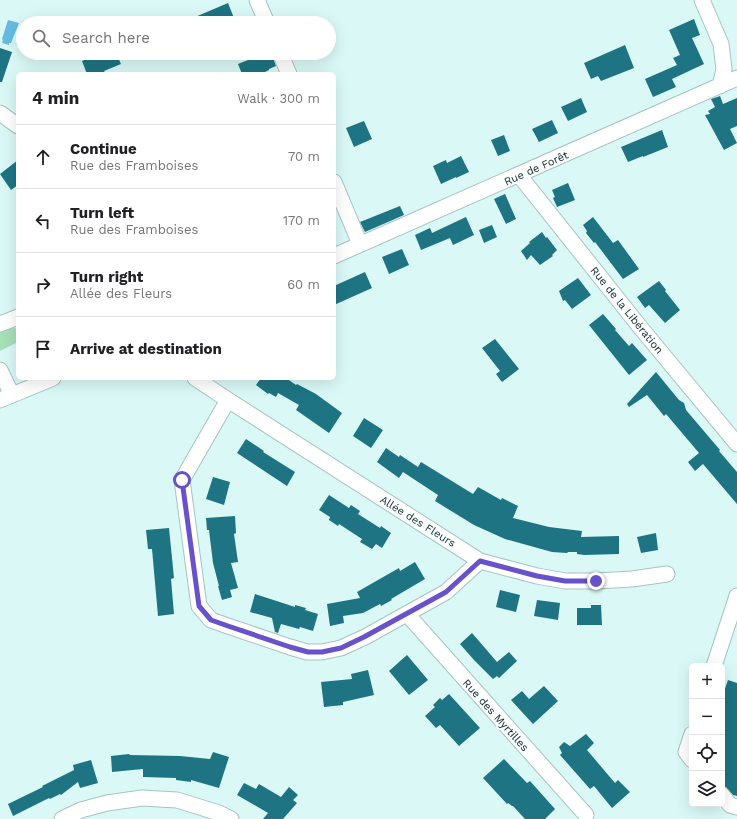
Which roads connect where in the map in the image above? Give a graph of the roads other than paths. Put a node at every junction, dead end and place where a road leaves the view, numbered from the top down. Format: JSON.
{"nodes":[{"id":1,"x":258,"y":0,"type":"edge"},
{"id":2,"x":702,"y":0,"type":"edge"},
{"id":3,"x":264,"y":16,"type":"edge"},
{"id":4,"x":283,"y":60,"type":"edge"},
{"id":5,"x":288,"y":72,"type":"edge"},
{"id":6,"x":737,"y":78,"type":"edge"},
{"id":7,"x":720,"y":86,"type":"junction"},
{"id":8,"x":0,"y":113,"type":"edge"},
{"id":9,"x":16,"y":125,"type":"edge"},
{"id":10,"x":518,"y":175,"type":"junction"},
{"id":11,"x":336,"y":187,"type":"edge"},
{"id":12,"x":360,"y":244,"type":"junction"},
{"id":13,"x":336,"y":255,"type":"edge"},
{"id":14,"x":16,"y":318,"type":"edge"},
{"id":15,"x":0,"y":324,"type":"edge"},
{"id":16,"x":0,"y":370,"type":"edge"},
{"id":17,"x":48,"y":380,"type":"edge"},
{"id":18,"x":198,"y":380,"type":"edge"},
{"id":19,"x":6,"y":398,"type":"edge"},
{"id":20,"x":228,"y":400,"type":"junction"},
{"id":21,"x":737,"y":444,"type":"edge"},
{"id":22,"x":480,"y":561,"type":"junction"},
{"id":23,"x":668,"y":574,"type":"dead end"},
{"id":24,"x":737,"y":596,"type":"edge"},
{"id":25,"x":406,"y":614,"type":"junction"},
{"id":26,"x":715,"y":663,"type":"edge"},
{"id":27,"x":689,"y":743,"type":"edge"},
{"id":28,"x":689,"y":756,"type":"edge"},
{"id":29,"x":725,"y":798,"type":"edge"},
{"id":30,"x":737,"y":807,"type":"edge"},
{"id":31,"x":586,"y":815,"type":"dead end"},
{"id":32,"x":62,"y":819,"type":"edge"},
{"id":33,"x":231,"y":819,"type":"edge"}],
"edges":[{"from":1,"to":3,"type":"street"},
{"from":2,"to":7,"type":"street"},
{"from":4,"to":5,"type":"street"},
{"from":6,"to":7,"type":"street","name":"Rue de Forêt"},
{"from":7,"to":10,"type":"street","name":"Rue de Forêt"},
{"from":8,"to":9,"type":"street"},
{"from":10,"to":12,"type":"street","name":"Rue de Forêt"},
{"from":10,"to":21,"type":"street","name":"Rue de la Libération"},
{"from":11,"to":12,"type":"street"},
{"from":12,"to":13,"type":"street","name":"Rue de Forêt"},
{"from":14,"to":15,"type":"street"},
{"from":16,"to":19,"type":"street"},
{"from":17,"to":19,"type":"street"},
{"from":18,"to":20,"type":"street","name":"Allée des Fleurs"},
{"from":20,"to":22,"type":"street","name":"Allée des Fleurs"},
{"from":20,"to":25,"type":"street"},
{"from":22,"to":23,"type":"street","name":"Allée des Fleurs"},
{"from":22,"to":25,"type":"street"},
{"from":24,"to":26,"type":"street"},
{"from":25,"to":31,"type":"street","name":"Rue des Myrtilles"},
{"from":27,"to":28,"type":"street"},
{"from":29,"to":30,"type":"street"},
{"from":32,"to":33,"type":"street"}]}
